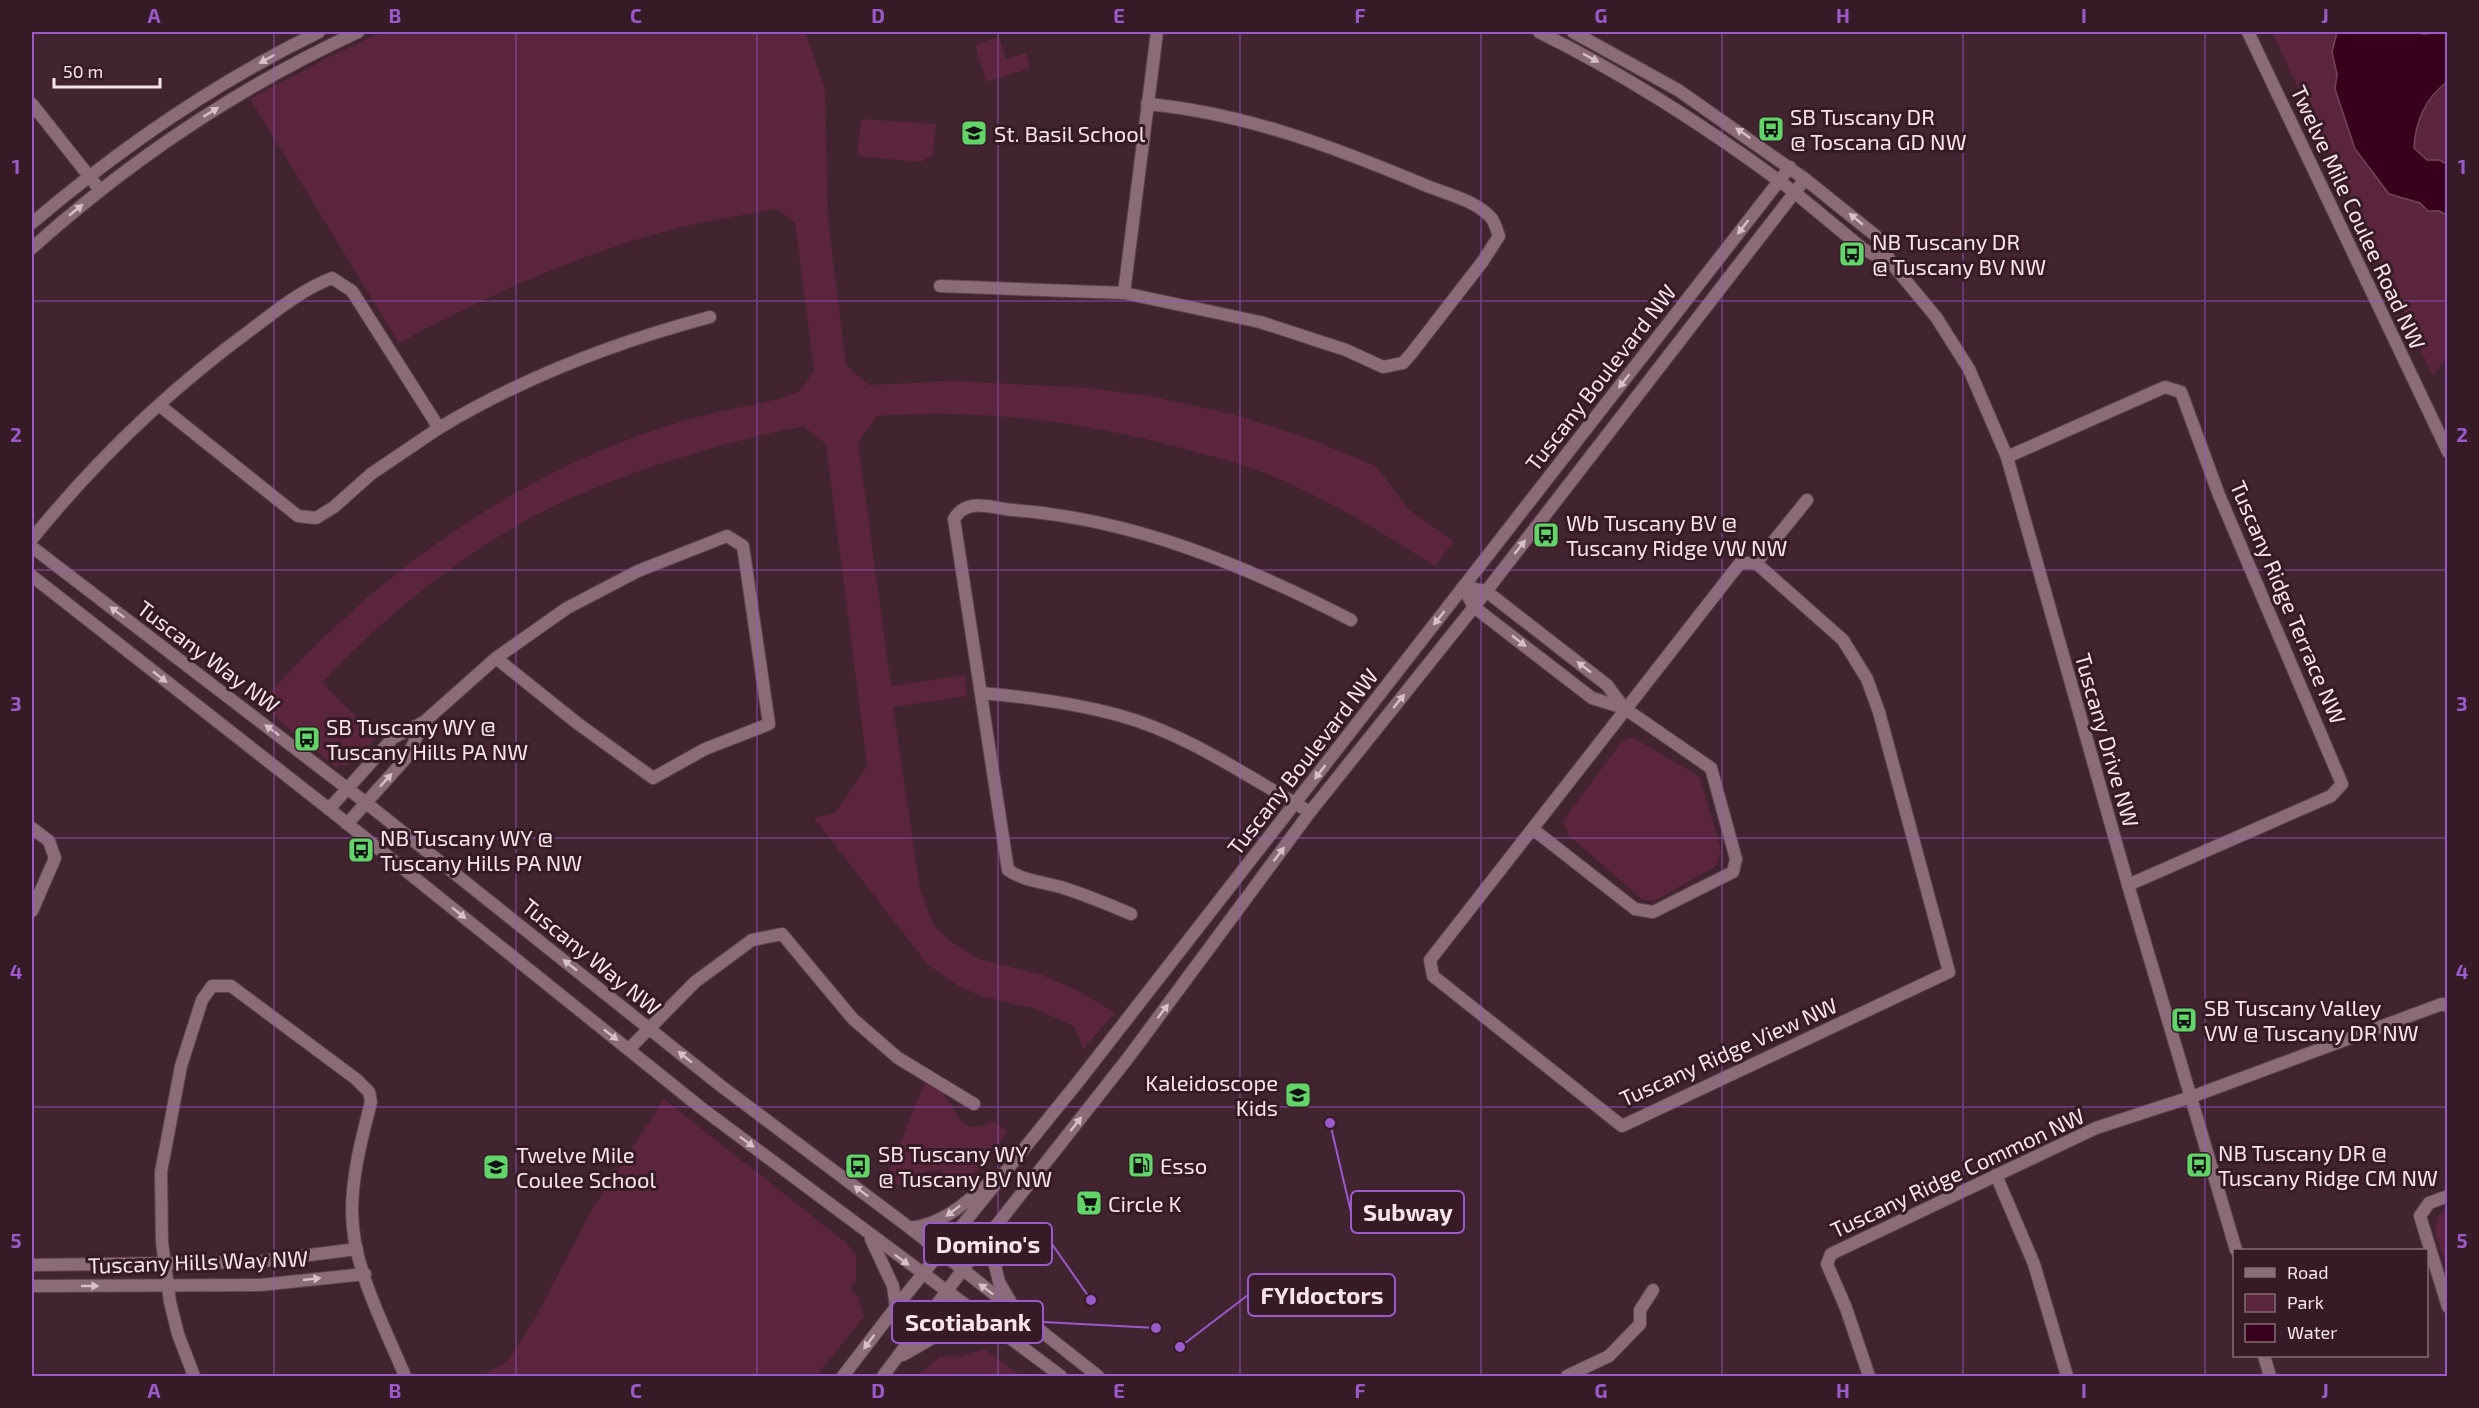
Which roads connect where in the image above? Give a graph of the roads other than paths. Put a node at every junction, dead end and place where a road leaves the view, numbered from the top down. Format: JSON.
{"nodes":[{"id":1,"x":319,"y":32,"type":"edge"},
{"id":2,"x":358,"y":32,"type":"edge"},
{"id":3,"x":1157,"y":32,"type":"edge"},
{"id":4,"x":1539,"y":32,"type":"edge"},
{"id":5,"x":1573,"y":32,"type":"edge"},
{"id":6,"x":2248,"y":32,"type":"edge"},
{"id":7,"x":32,"y":104,"type":"edge"},
{"id":8,"x":1147,"y":104,"type":"junction"},
{"id":9,"x":1790,"y":167,"type":"junction"},
{"id":10,"x":89,"y":176,"type":"junction"},
{"id":11,"x":1805,"y":178,"type":"junction"},
{"id":12,"x":1779,"y":181,"type":"junction"},
{"id":13,"x":100,"y":190,"type":"junction"},
{"id":14,"x":1794,"y":192,"type":"junction"},
{"id":15,"x":32,"y":223,"type":"edge"},
{"id":16,"x":32,"y":248,"type":"edge"},
{"id":17,"x":1892,"y":264,"type":"junction"},
{"id":18,"x":940,"y":286,"type":"dead end"},
{"id":19,"x":1124,"y":293,"type":"junction"},
{"id":20,"x":710,"y":317,"type":"dead end"},
{"id":21,"x":159,"y":405,"type":"junction"},
{"id":22,"x":439,"y":428,"type":"junction"},
{"id":23,"x":2448,"y":452,"type":"edge"},
{"id":24,"x":2007,"y":457,"type":"junction"},
{"id":25,"x":1807,"y":500,"type":"dead end"},
{"id":26,"x":32,"y":539,"type":"edge"},
{"id":27,"x":32,"y":547,"type":"edge"},
{"id":28,"x":1756,"y":562,"type":"junction"},
{"id":29,"x":32,"y":576,"type":"edge"},
{"id":30,"x":1464,"y":587,"type":"junction"},
{"id":31,"x":1486,"y":591,"type":"junction"},
{"id":32,"x":1474,"y":607,"type":"junction"},
{"id":33,"x":1351,"y":620,"type":"dead end"},
{"id":34,"x":496,"y":658,"type":"junction"},
{"id":35,"x":981,"y":693,"type":"junction"},
{"id":36,"x":1624,"y":708,"type":"junction"},
{"id":37,"x":424,"y":722,"type":"junction"},
{"id":38,"x":348,"y":789,"type":"junction"},
{"id":39,"x":365,"y":802,"type":"junction"},
{"id":40,"x":1295,"y":804,"type":"junction"},
{"id":41,"x":329,"y":809,"type":"junction"},
{"id":42,"x":1310,"y":812,"type":"junction"},
{"id":43,"x":347,"y":824,"type":"junction"},
{"id":44,"x":32,"y":828,"type":"edge"},
{"id":45,"x":1533,"y":830,"type":"junction"},
{"id":46,"x":2128,"y":885,"type":"junction"},
{"id":47,"x":32,"y":911,"type":"edge"},
{"id":48,"x":1131,"y":914,"type":"dead end"},
{"id":49,"x":2448,"y":1006,"type":"edge"},
{"id":50,"x":649,"y":1028,"type":"junction"},
{"id":51,"x":629,"y":1049,"type":"junction"},
{"id":52,"x":2191,"y":1097,"type":"junction"},
{"id":53,"x":974,"y":1104,"type":"dead end"},
{"id":54,"x":1016,"y":1162,"type":"junction"},
{"id":55,"x":1996,"y":1175,"type":"junction"},
{"id":56,"x":2448,"y":1196,"type":"edge"},
{"id":57,"x":910,"y":1228,"type":"junction"},
{"id":58,"x":868,"y":1233,"type":"junction"},
{"id":59,"x":988,"y":1236,"type":"junction"},
{"id":60,"x":357,"y":1249,"type":"junction"},
{"id":61,"x":2235,"y":1249,"type":"edge"},
{"id":62,"x":940,"y":1253,"type":"junction"},
{"id":63,"x":32,"y":1264,"type":"edge"},
{"id":64,"x":165,"y":1264,"type":"junction"},
{"id":65,"x":962,"y":1271,"type":"junction"},
{"id":66,"x":365,"y":1274,"type":"junction"},
{"id":67,"x":923,"y":1275,"type":"junction"},
{"id":68,"x":32,"y":1286,"type":"edge"},
{"id":69,"x":168,"y":1287,"type":"junction"},
{"id":70,"x":1653,"y":1290,"type":"dead end"},
{"id":71,"x":946,"y":1292,"type":"junction"},
{"id":72,"x":2448,"y":1306,"type":"edge"},
{"id":73,"x":896,"y":1307,"type":"junction"},
{"id":74,"x":1017,"y":1312,"type":"junction"},
{"id":75,"x":982,"y":1318,"type":"junction"},
{"id":76,"x":2264,"y":1357,"type":"edge"},
{"id":77,"x":897,"y":1359,"type":"junction"},
{"id":78,"x":194,"y":1377,"type":"edge"},
{"id":79,"x":405,"y":1377,"type":"edge"},
{"id":80,"x":843,"y":1377,"type":"edge"},
{"id":81,"x":884,"y":1377,"type":"edge"},
{"id":82,"x":1061,"y":1377,"type":"edge"},
{"id":83,"x":1098,"y":1377,"type":"edge"},
{"id":84,"x":1567,"y":1377,"type":"edge"},
{"id":85,"x":1869,"y":1377,"type":"edge"},
{"id":86,"x":2067,"y":1377,"type":"edge"},
{"id":87,"x":2270,"y":1377,"type":"edge"}],
"edges":[{"from":1,"to":10,"type":"street","one_way":true},
{"from":13,"to":2,"type":"street","one_way":true},
{"from":3,"to":8,"type":"street"},
{"from":4,"to":12,"type":"street","name":"Tuscany Drive NW","one_way":true},
{"from":9,"to":5,"type":"street","name":"Tuscany Drive NW","one_way":true},
{"from":6,"to":23,"type":"street","name":"Twelve Mile Coulee Road NW"},
{"from":7,"to":10,"type":"street"},
{"from":8,"to":19,"type":"street"},
{"from":8,"to":19,"type":"street"},
{"from":9,"to":11,"type":"street","name":"Tuscany Drive NW"},
{"from":9,"to":12,"type":"street","name":"Tuscany Boulevard NW"},
{"from":10,"to":13,"type":"street"},
{"from":10,"to":15,"type":"street"},
{"from":11,"to":14,"type":"street","name":"Tuscany Boulevard NW"},
{"from":17,"to":11,"type":"street","name":"Tuscany Drive NW","one_way":true},
{"from":12,"to":14,"type":"street","name":"Tuscany Drive NW"},
{"from":12,"to":30,"type":"street","name":"Tuscany Boulevard NW","one_way":true},
{"from":16,"to":13,"type":"street","one_way":true},
{"from":14,"to":17,"type":"street","name":"Tuscany Drive NW"},
{"from":31,"to":14,"type":"street","name":"Tuscany Boulevard NW","one_way":true},
{"from":17,"to":24,"type":"street","name":"Tuscany Drive NW"},
{"from":18,"to":19,"type":"street"},
{"from":20,"to":22,"type":"street"},
{"from":21,"to":22,"type":"street"},
{"from":21,"to":22,"type":"street"},
{"from":21,"to":26,"type":"street"},
{"from":24,"to":46,"type":"street","name":"Tuscany Drive NW"},
{"from":24,"to":46,"type":"street","name":"Tuscany Ridge Terrace NW"},
{"from":25,"to":28,"type":"street","name":"Tuscany Ridge View NW"},
{"from":38,"to":27,"type":"street","name":"Tuscany Way NW","one_way":true},
{"from":28,"to":36,"type":"street","name":"Tuscany Ridge View NW"},
{"from":28,"to":45,"type":"street","name":"Tuscany Ridge View NW"},
{"from":29,"to":41,"type":"street","name":"Tuscany Way NW","one_way":true},
{"from":30,"to":31,"type":"street"},
{"from":30,"to":32,"type":"street"},
{"from":30,"to":40,"type":"street","name":"Tuscany Boulevard NW","one_way":true},
{"from":31,"to":32,"type":"street","name":"Tuscany Boulevard NW"},
{"from":36,"to":31,"type":"street","one_way":true},
{"from":32,"to":36,"type":"street","one_way":true},
{"from":42,"to":32,"type":"street","name":"Tuscany Boulevard NW","one_way":true},
{"from":33,"to":35,"type":"street"},
{"from":34,"to":34,"type":"street"},
{"from":34,"to":37,"type":"street"},
{"from":35,"to":40,"type":"street"},
{"from":35,"to":48,"type":"street"},
{"from":36,"to":45,"type":"street","name":"Tuscany Ridge View NW"},
{"from":36,"to":45,"type":"street"},
{"from":37,"to":38,"type":"street"},
{"from":39,"to":37,"type":"street","one_way":true},
{"from":38,"to":39,"type":"street","name":"Tuscany Way NW"},
{"from":38,"to":41,"type":"street"},
{"from":39,"to":43,"type":"street"},
{"from":50,"to":39,"type":"street","name":"Tuscany Way NW","one_way":true},
{"from":40,"to":42,"type":"street"},
{"from":40,"to":54,"type":"street","name":"Tuscany Boulevard NW"},
{"from":41,"to":43,"type":"street","name":"Tuscany Way NW"},
{"from":59,"to":42,"type":"street","name":"Tuscany Boulevard NW","one_way":true},
{"from":43,"to":51,"type":"street","name":"Tuscany Way NW","one_way":true},
{"from":44,"to":47,"type":"street"},
{"from":46,"to":52,"type":"street","name":"Tuscany Drive NW"},
{"from":49,"to":52,"type":"street","name":"Tuscany Ridge Common NW"},
{"from":50,"to":51,"type":"street"},
{"from":50,"to":53,"type":"street"},
{"from":57,"to":50,"type":"street","name":"Tuscany Way NW","one_way":true},
{"from":51,"to":58,"type":"street","name":"Tuscany Way NW","one_way":true},
{"from":52,"to":55,"type":"street","name":"Tuscany Ridge Common NW"},
{"from":52,"to":61,"type":"street","name":"Tuscany Drive NW"},
{"from":54,"to":57,"type":"street","one_way":true},
{"from":54,"to":62,"type":"street","name":"Tuscany Boulevard NW"},
{"from":55,"to":85,"type":"street","name":"Tuscany Ridge Common NW"},
{"from":55,"to":86,"type":"street"},
{"from":56,"to":72,"type":"street"},
{"from":57,"to":62,"type":"street","name":"Tuscany Way NW"},
{"from":58,"to":67,"type":"street","name":"Tuscany Way NW","one_way":true},
{"from":58,"to":73,"type":"street"},
{"from":59,"to":65,"type":"street","name":"Tuscany Boulevard NW"},
{"from":59,"to":74,"type":"street"},
{"from":60,"to":64,"type":"street","name":"Tuscany Hills Way NW"},
{"from":60,"to":64,"type":"street"},
{"from":60,"to":66,"type":"street"},
{"from":62,"to":65,"type":"street","name":"Tuscany Way NW"},
{"from":62,"to":67,"type":"street","name":"Tuscany Boulevard NW"},
{"from":63,"to":64,"type":"street","name":"Tuscany Hills Way NW"},
{"from":64,"to":69,"type":"street"},
{"from":65,"to":71,"type":"street","name":"Tuscany Boulevard NW"},
{"from":74,"to":65,"type":"street","name":"Tuscany Way NW","one_way":true},
{"from":69,"to":66,"type":"street","name":"Tuscany Hills Way NW","one_way":true},
{"from":66,"to":79,"type":"street"},
{"from":67,"to":71,"type":"street","name":"Tuscany Way NW"},
{"from":67,"to":73,"type":"street","name":"Tuscany Boulevard NW"},
{"from":68,"to":69,"type":"street","name":"Tuscany Hills Way NW","one_way":true},
{"from":69,"to":78,"type":"street"},
{"from":70,"to":84,"type":"street"},
{"from":71,"to":75,"type":"street","name":"Tuscany Way NW"},
{"from":71,"to":77,"type":"street","name":"Tuscany Boulevard NW"},
{"from":73,"to":80,"type":"street","name":"Tuscany Boulevard NW","one_way":true},
{"from":74,"to":83,"type":"street","name":"Tuscany Way NW"},
{"from":75,"to":77,"type":"street"},
{"from":75,"to":82,"type":"street","name":"Tuscany Way NW"},
{"from":76,"to":87,"type":"street"},
{"from":77,"to":81,"type":"street","name":"Tuscany Boulevard NW"}]}
